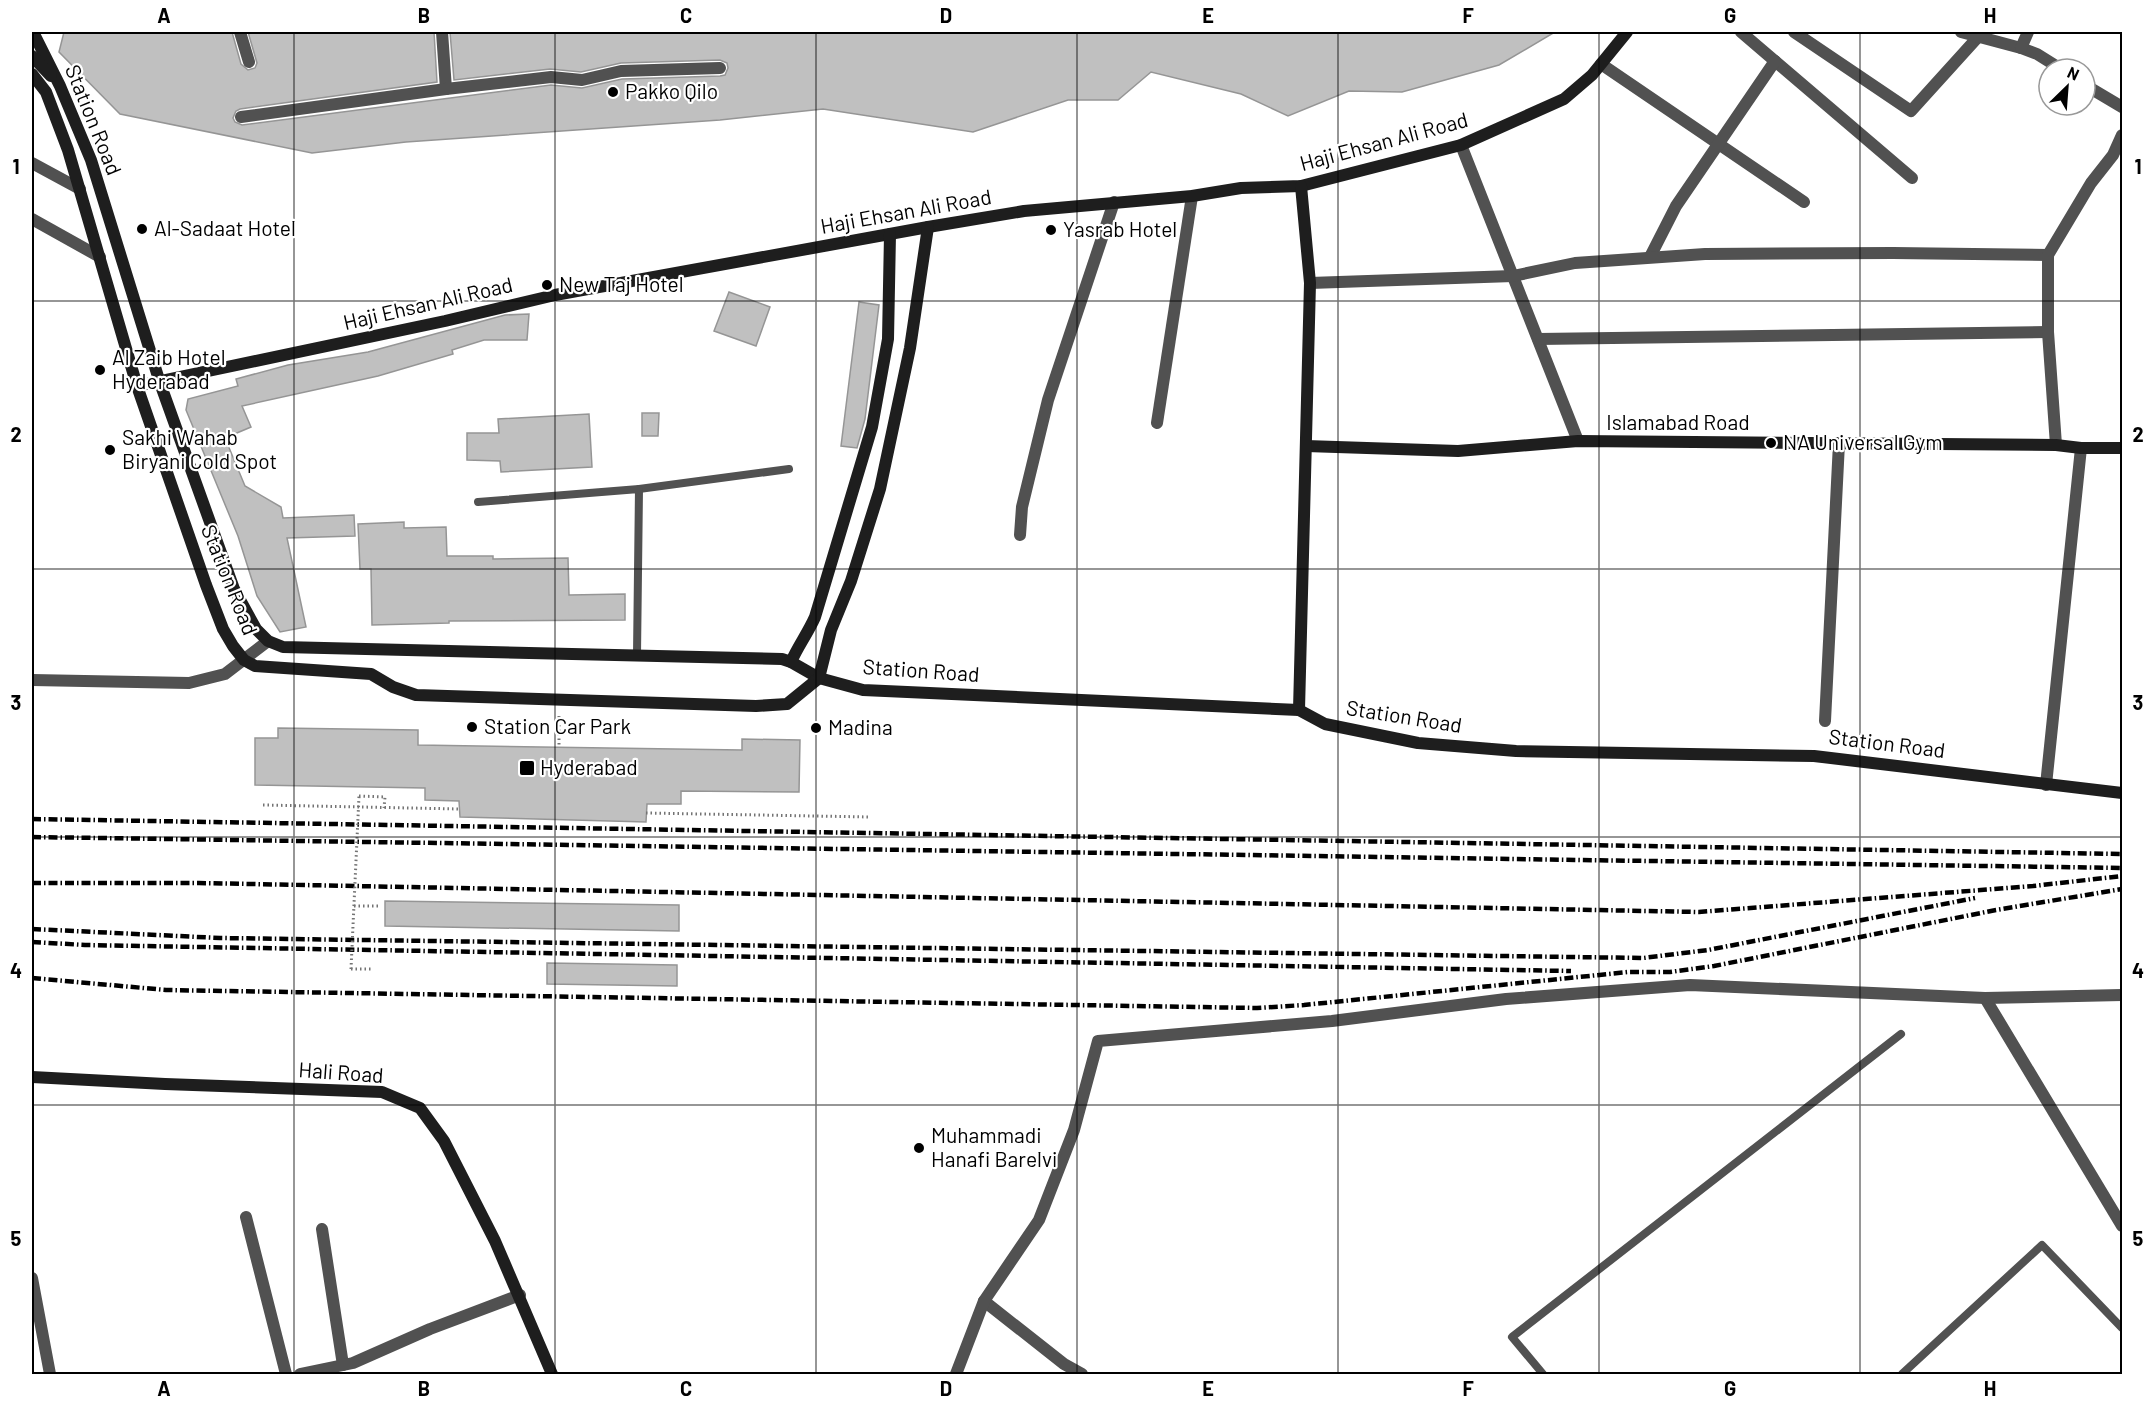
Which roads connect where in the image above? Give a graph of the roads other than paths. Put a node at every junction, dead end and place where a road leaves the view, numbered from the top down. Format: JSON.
{"nodes":[{"id":1,"x":240,"y":32,"type":"edge"},
{"id":2,"x":442,"y":32,"type":"edge"},
{"id":3,"x":1627,"y":32,"type":"edge"},
{"id":4,"x":1741,"y":32,"type":"edge"},
{"id":5,"x":1794,"y":32,"type":"edge"},
{"id":6,"x":1961,"y":32,"type":"edge"},
{"id":7,"x":2028,"y":32,"type":"edge"},
{"id":8,"x":36,"y":33,"type":"edge"},
{"id":9,"x":1978,"y":37,"type":"junction"},
{"id":10,"x":2020,"y":48,"type":"junction"},
{"id":11,"x":33,"y":57,"type":"edge"},
{"id":12,"x":2042,"y":57,"type":"edge"},
{"id":13,"x":1775,"y":61,"type":"junction"},
{"id":14,"x":249,"y":62,"type":"dead end"},
{"id":15,"x":1601,"y":64,"type":"junction"},
{"id":16,"x":720,"y":68,"type":"dead end"},
{"id":17,"x":32,"y":74,"type":"edge"},
{"id":18,"x":60,"y":86,"type":"junction"},
{"id":19,"x":446,"y":89,"type":"junction"},
{"id":20,"x":46,"y":92,"type":"junction"},
{"id":21,"x":2097,"y":92,"type":"edge"},
{"id":22,"x":2122,"y":107,"type":"edge"},
{"id":23,"x":241,"y":117,"type":"dead end"},
{"id":24,"x":2122,"y":135,"type":"edge"},
{"id":25,"x":1718,"y":144,"type":"junction"},
{"id":26,"x":1461,"y":145,"type":"junction"},
{"id":27,"x":32,"y":163,"type":"edge"},
{"id":28,"x":1912,"y":178,"type":"dead end"},
{"id":29,"x":1301,"y":186,"type":"junction"},
{"id":30,"x":80,"y":189,"type":"junction"},
{"id":31,"x":1191,"y":196,"type":"junction"},
{"id":32,"x":1114,"y":202,"type":"junction"},
{"id":33,"x":1804,"y":202,"type":"dead end"},
{"id":34,"x":32,"y":219,"type":"edge"},
{"id":35,"x":928,"y":227,"type":"junction"},
{"id":36,"x":890,"y":234,"type":"junction"},
{"id":37,"x":2048,"y":255,"type":"junction"},
{"id":38,"x":100,"y":257,"type":"junction"},
{"id":39,"x":1650,"y":257,"type":"junction"},
{"id":40,"x":1513,"y":276,"type":"junction"},
{"id":41,"x":1310,"y":283,"type":"junction"},
{"id":42,"x":2048,"y":332,"type":"junction"},
{"id":43,"x":1538,"y":339,"type":"junction"},
{"id":44,"x":160,"y":383,"type":"junction"},
{"id":45,"x":138,"y":386,"type":"junction"},
{"id":46,"x":1157,"y":423,"type":"dead end"},
{"id":47,"x":1578,"y":441,"type":"junction"},
{"id":48,"x":1839,"y":443,"type":"junction"},
{"id":49,"x":2056,"y":444,"type":"junction"},
{"id":50,"x":1306,"y":446,"type":"junction"},
{"id":51,"x":2081,"y":448,"type":"junction"},
{"id":52,"x":2122,"y":448,"type":"edge"},
{"id":53,"x":789,"y":469,"type":"dead end"},
{"id":54,"x":639,"y":489,"type":"junction"},
{"id":55,"x":478,"y":502,"type":"dead end"},
{"id":56,"x":1020,"y":535,"type":"dead end"},
{"id":57,"x":268,"y":641,"type":"junction"},
{"id":58,"x":637,"y":655,"type":"junction"},
{"id":59,"x":244,"y":660,"type":"junction"},
{"id":60,"x":791,"y":662,"type":"junction"},
{"id":61,"x":819,"y":678,"type":"junction"},
{"id":62,"x":32,"y":680,"type":"edge"},
{"id":63,"x":1299,"y":710,"type":"junction"},
{"id":64,"x":1825,"y":721,"type":"dead end"},
{"id":65,"x":2046,"y":785,"type":"junction"},
{"id":66,"x":2122,"y":793,"type":"edge"},
{"id":67,"x":2122,"y":995,"type":"edge"},
{"id":68,"x":1985,"y":998,"type":"junction"},
{"id":69,"x":1902,"y":1034,"type":"dead end"},
{"id":70,"x":32,"y":1077,"type":"edge"},
{"id":71,"x":246,"y":1217,"type":"dead end"},
{"id":72,"x":2122,"y":1226,"type":"edge"},
{"id":73,"x":322,"y":1228,"type":"dead end"},
{"id":74,"x":32,"y":1278,"type":"edge"},
{"id":75,"x":520,"y":1294,"type":"junction"},
{"id":76,"x":984,"y":1301,"type":"junction"},
{"id":77,"x":2122,"y":1328,"type":"edge"},
{"id":78,"x":343,"y":1365,"type":"junction"},
{"id":79,"x":1062,"y":1369,"type":"edge"},
{"id":80,"x":50,"y":1374,"type":"edge"},
{"id":81,"x":286,"y":1374,"type":"edge"},
{"id":82,"x":300,"y":1374,"type":"edge"},
{"id":83,"x":551,"y":1374,"type":"edge"},
{"id":84,"x":956,"y":1374,"type":"edge"},
{"id":85,"x":1082,"y":1374,"type":"edge"},
{"id":86,"x":1543,"y":1374,"type":"edge"},
{"id":87,"x":1902,"y":1374,"type":"edge"}],
"edges":[{"from":1,"to":14,"type":"street"},
{"from":2,"to":19,"type":"street"},
{"from":3,"to":15,"type":"street","name":"Haji Ehsan Ali Road"},
{"from":4,"to":13,"type":"street"},
{"from":5,"to":9,"type":"street"},
{"from":6,"to":9,"type":"street"},
{"from":7,"to":10,"type":"street"},
{"from":8,"to":18,"type":"street","name":"Station Road"},
{"from":9,"to":10,"type":"street"},
{"from":10,"to":12,"type":"street"},
{"from":11,"to":18,"type":"street"},
{"from":11,"to":20,"type":"street"},
{"from":13,"to":25,"type":"street"},
{"from":13,"to":28,"type":"street"},
{"from":15,"to":25,"type":"street"},
{"from":15,"to":26,"type":"street","name":"Haji Ehsan Ali Road"},
{"from":16,"to":19,"type":"street"},
{"from":17,"to":20,"type":"street","name":"Station Road"},
{"from":18,"to":44,"type":"street","name":"Station Road"},
{"from":19,"to":23,"type":"street"},
{"from":20,"to":30,"type":"street","name":"Station Road"},
{"from":21,"to":22,"type":"street"},
{"from":24,"to":37,"type":"street"},
{"from":25,"to":33,"type":"street"},
{"from":25,"to":39,"type":"street"},
{"from":26,"to":29,"type":"street","name":"Haji Ehsan Ali Road"},
{"from":26,"to":40,"type":"street"},
{"from":27,"to":30,"type":"street"},
{"from":29,"to":31,"type":"street","name":"Haji Ehsan Ali Road"},
{"from":29,"to":41,"type":"street"},
{"from":30,"to":38,"type":"street","name":"Station Road"},
{"from":31,"to":32,"type":"street","name":"Haji Ehsan Ali Road"},
{"from":31,"to":46,"type":"street"},
{"from":32,"to":35,"type":"street","name":"Haji Ehsan Ali Road"},
{"from":32,"to":56,"type":"street"},
{"from":34,"to":38,"type":"street"},
{"from":35,"to":36,"type":"street","name":"Haji Ehsan Ali Road"},
{"from":35,"to":61,"type":"street"},
{"from":36,"to":44,"type":"street","name":"Haji Ehsan Ali Road"},
{"from":36,"to":60,"type":"street"},
{"from":37,"to":39,"type":"street"},
{"from":37,"to":42,"type":"street"},
{"from":38,"to":45,"type":"street","name":"Station Road"},
{"from":39,"to":40,"type":"street"},
{"from":40,"to":41,"type":"street"},
{"from":40,"to":43,"type":"street"},
{"from":41,"to":50,"type":"street"},
{"from":42,"to":43,"type":"street"},
{"from":42,"to":49,"type":"street"},
{"from":43,"to":47,"type":"street"},
{"from":44,"to":45,"type":"street","name":"Haji Ehsan Ali Road"},
{"from":44,"to":57,"type":"street","name":"Station Road"},
{"from":45,"to":59,"type":"street","name":"Station Road"},
{"from":47,"to":48,"type":"street","name":"Islamabad Road"},
{"from":47,"to":50,"type":"street","name":"Islamabad Road"},
{"from":48,"to":49,"type":"street","name":"Islamabad Road"},
{"from":48,"to":64,"type":"street"},
{"from":49,"to":51,"type":"street","name":"Islamabad Road"},
{"from":50,"to":63,"type":"street"},
{"from":51,"to":52,"type":"street","name":"Islamabad Road"},
{"from":51,"to":65,"type":"street"},
{"from":53,"to":54,"type":"lane"},
{"from":54,"to":55,"type":"lane"},
{"from":54,"to":58,"type":"lane"},
{"from":57,"to":58,"type":"street","name":"Station Road"},
{"from":57,"to":59,"type":"street"},
{"from":58,"to":60,"type":"street","name":"Station Road"},
{"from":59,"to":61,"type":"street","name":"Station Road"},
{"from":59,"to":62,"type":"street"},
{"from":60,"to":61,"type":"street"},
{"from":61,"to":63,"type":"street","name":"Station Road"},
{"from":63,"to":65,"type":"street","name":"Station Road"},
{"from":65,"to":66,"type":"street","name":"Station Road"},
{"from":67,"to":68,"type":"street"},
{"from":68,"to":72,"type":"street"},
{"from":68,"to":76,"type":"street"},
{"from":69,"to":86,"type":"lane"},
{"from":70,"to":75,"type":"street","name":"Hali Road"},
{"from":71,"to":81,"type":"street"},
{"from":73,"to":78,"type":"street"},
{"from":74,"to":80,"type":"street"},
{"from":75,"to":78,"type":"street"},
{"from":75,"to":83,"type":"street","name":"Hali Road"},
{"from":76,"to":79,"type":"street"},
{"from":76,"to":84,"type":"street"},
{"from":77,"to":87,"type":"lane"},
{"from":78,"to":82,"type":"street"},
{"from":79,"to":85,"type":"street"}]}
